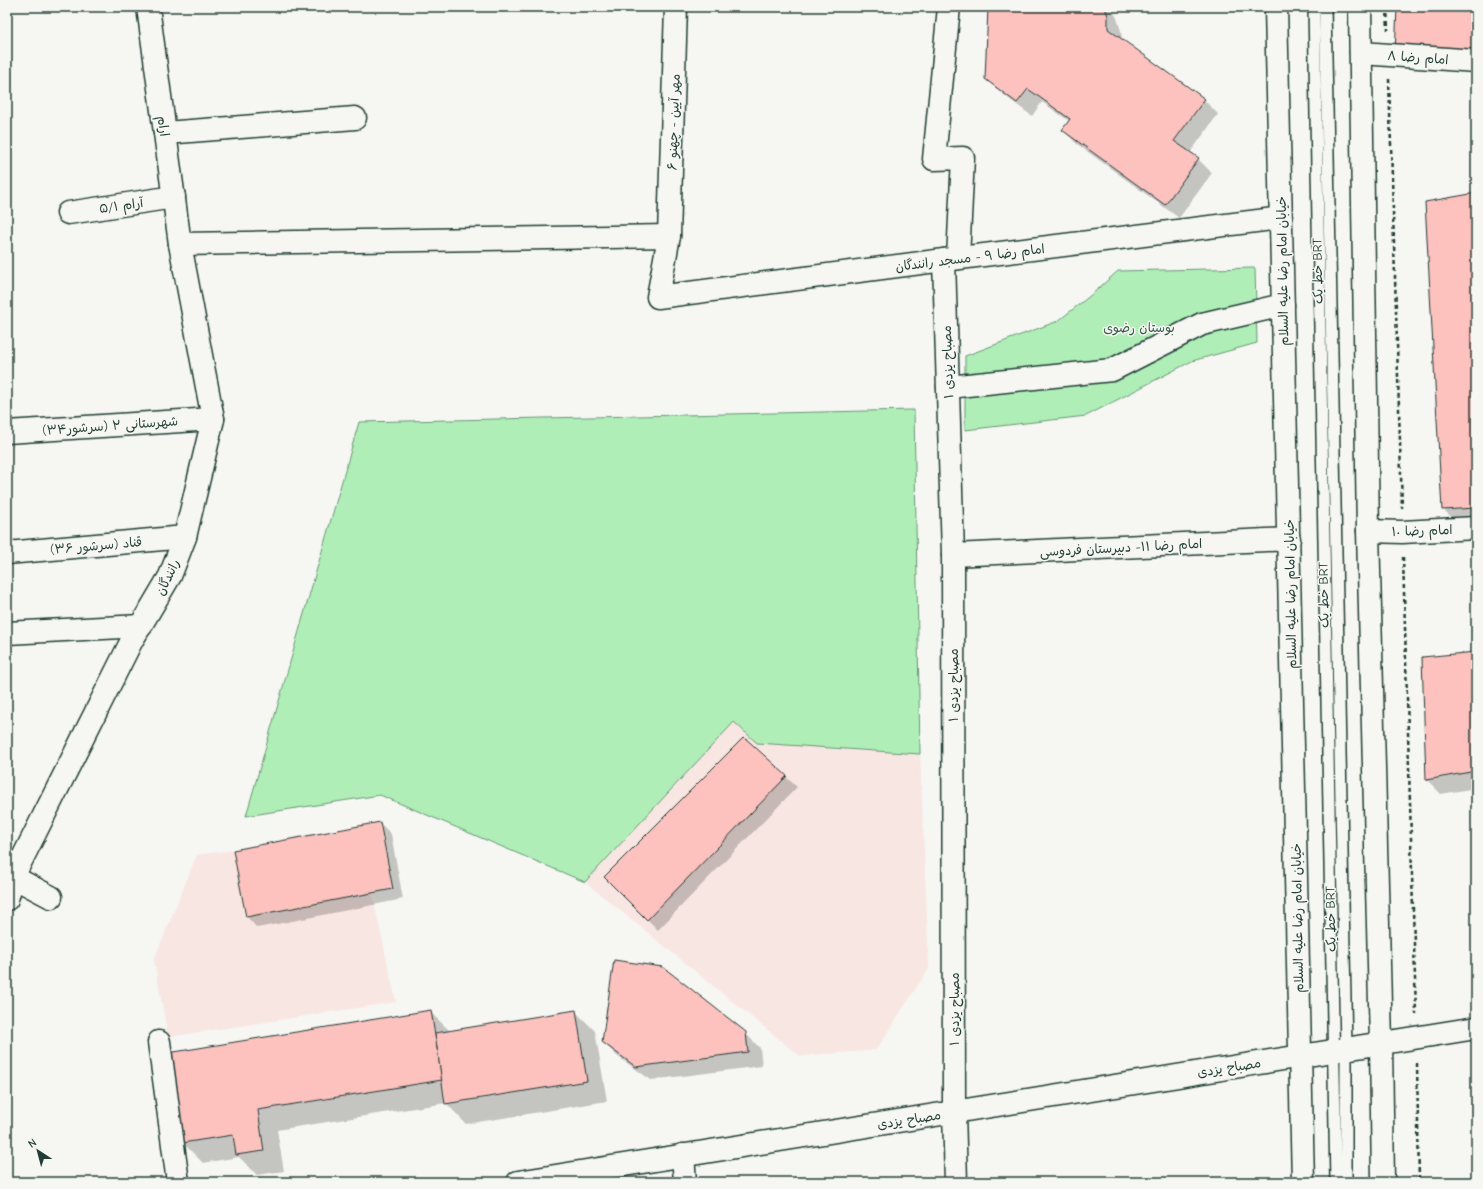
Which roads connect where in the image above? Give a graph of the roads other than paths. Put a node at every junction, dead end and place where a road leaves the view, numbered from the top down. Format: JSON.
{"nodes":[{"id":1,"x":148,"y":7,"type":"edge"},
{"id":2,"x":676,"y":7,"type":"edge"},
{"id":3,"x":948,"y":7,"type":"edge"},
{"id":4,"x":1276,"y":7,"type":"edge"},
{"id":5,"x":1314,"y":7,"type":"edge"},
{"id":6,"x":1325,"y":7,"type":"edge"},
{"id":7,"x":1360,"y":7,"type":"edge"},
{"id":8,"x":1361,"y":53,"type":"junction"},
{"id":9,"x":1476,"y":61,"type":"edge"},
{"id":10,"x":355,"y":118,"type":"dead end"},
{"id":11,"x":165,"y":133,"type":"junction"},
{"id":12,"x":174,"y":197,"type":"junction"},
{"id":13,"x":68,"y":213,"type":"dead end"},
{"id":14,"x":1281,"y":218,"type":"junction"},
{"id":15,"x":669,"y":236,"type":"junction"},
{"id":16,"x":180,"y":244,"type":"junction"},
{"id":17,"x":951,"y":259,"type":"junction"},
{"id":18,"x":658,"y":298,"type":"joint"},
{"id":19,"x":1283,"y":305,"type":"junction"},
{"id":20,"x":948,"y":387,"type":"junction"},
{"id":21,"x":213,"y":418,"type":"junction"},
{"id":22,"x":7,"y":432,"type":"edge"},
{"id":23,"x":1476,"y":528,"type":"edge"},
{"id":24,"x":1368,"y":531,"type":"junction"},
{"id":25,"x":185,"y":537,"type":"junction"},
{"id":26,"x":1288,"y":539,"type":"junction"},
{"id":27,"x":7,"y":553,"type":"edge"},
{"id":28,"x":953,"y":554,"type":"junction"},
{"id":29,"x":141,"y":626,"type":"junction"},
{"id":30,"x":7,"y":633,"type":"edge"},
{"id":31,"x":10,"y":878,"type":"edge"},
{"id":32,"x":51,"y":897,"type":"dead end"},
{"id":33,"x":7,"y":899,"type":"edge"},
{"id":34,"x":1476,"y":1028,"type":"edge"},
{"id":35,"x":159,"y":1042,"type":"dead end"},
{"id":36,"x":1381,"y":1043,"type":"junction"},
{"id":37,"x":1340,"y":1050,"type":"junction"},
{"id":38,"x":1300,"y":1055,"type":"junction"},
{"id":39,"x":954,"y":1111,"type":"junction"},
{"id":40,"x":683,"y":1155,"type":"junction"},
{"id":41,"x":178,"y":1182,"type":"edge"},
{"id":42,"x":518,"y":1182,"type":"edge"},
{"id":43,"x":685,"y":1182,"type":"edge"},
{"id":44,"x":956,"y":1182,"type":"edge"},
{"id":45,"x":1303,"y":1182,"type":"edge"},
{"id":46,"x":1336,"y":1182,"type":"edge"},
{"id":47,"x":1346,"y":1182,"type":"edge"},
{"id":48,"x":1383,"y":1182,"type":"edge"}],
"edges":[{"from":1,"to":11,"type":"street","name":"ارام"},
{"from":2,"to":15,"type":"street","name":"مهر آیین - چهنو ۶"},
{"from":3,"to":17,"type":"street","name":"مصباح یزدی ۱"},
{"from":4,"to":14,"type":"street","name":"خیابان امام رضا علیه السلام"},
{"from":5,"to":37,"type":"lane","name":"خط یک BRT"},
{"from":6,"to":37,"type":"lane","name":"خط یک BRT"},
{"from":7,"to":8,"type":"street"},
{"from":8,"to":9,"type":"street","name":"امام رضا ۸"},
{"from":8,"to":24,"type":"street"},
{"from":10,"to":11,"type":"street"},
{"from":11,"to":12,"type":"street","name":"ارام"},
{"from":12,"to":13,"type":"street","name":"آرام ۵/۱"},
{"from":12,"to":16,"type":"street","name":"ارام"},
{"from":14,"to":17,"type":"street","name":"امام رضا ۹ - مسجد رانندگان"},
{"from":14,"to":19,"type":"street","name":"خیابان امام رضا علیه السلام"},
{"from":15,"to":16,"type":"street"},
{"from":15,"to":18,"type":"street","name":"مهر آیین - چهنو ۶"},
{"from":16,"to":21,"type":"street","name":"رانندگان"},
{"from":17,"to":18,"type":"street","name":"امام رضا ۹ - مسجد رانندگان"},
{"from":17,"to":20,"type":"street","name":"مصباح یزدی ۱"},
{"from":19,"to":20,"type":"street"},
{"from":19,"to":26,"type":"street","name":"خیابان امام رضا علیه السلام"},
{"from":20,"to":28,"type":"street","name":"مصباح یزدی ۱"},
{"from":21,"to":22,"type":"street","name":"شهرستانی ۲ (سرشور۳۴)"},
{"from":21,"to":25,"type":"street","name":"رانندگان"},
{"from":23,"to":24,"type":"street","name":"امام رضا ۱۰"},
{"from":24,"to":36,"type":"street"},
{"from":25,"to":27,"type":"street","name":"قناد (سرشور ۳۶)"},
{"from":25,"to":29,"type":"street","name":"رانندگان"},
{"from":26,"to":28,"type":"street","name":"امام رضا ۱۱- دبیرستان فردوسی"},
{"from":26,"to":38,"type":"street","name":"خیابان امام رضا علیه السلام"},
{"from":28,"to":39,"type":"street","name":"مصباح یزدی ۱"},
{"from":29,"to":30,"type":"street"},
{"from":29,"to":31,"type":"street","name":"رانندگان"},
{"from":31,"to":32,"type":"street"},
{"from":31,"to":33,"type":"street","name":"رانندگان"},
{"from":34,"to":36,"type":"street","name":"مصباح یزدی"},
{"from":35,"to":41,"type":"street"},
{"from":36,"to":37,"type":"street","name":"مصباح یزدی"},
{"from":36,"to":48,"type":"street"},
{"from":37,"to":38,"type":"street","name":"مصباح یزدی"},
{"from":37,"to":46,"type":"lane","name":"خط یک BRT"},
{"from":37,"to":47,"type":"lane","name":"خط یک BRT"},
{"from":38,"to":39,"type":"street","name":"مصباح یزدی"},
{"from":38,"to":45,"type":"street","name":"خیابان امام رضا علیه السلام"},
{"from":39,"to":40,"type":"street","name":"مصباح یزدی"},
{"from":39,"to":44,"type":"street","name":"مصباح یزدی ۱"},
{"from":40,"to":42,"type":"street","name":"مصباح یزدی"},
{"from":40,"to":43,"type":"street"}]}
